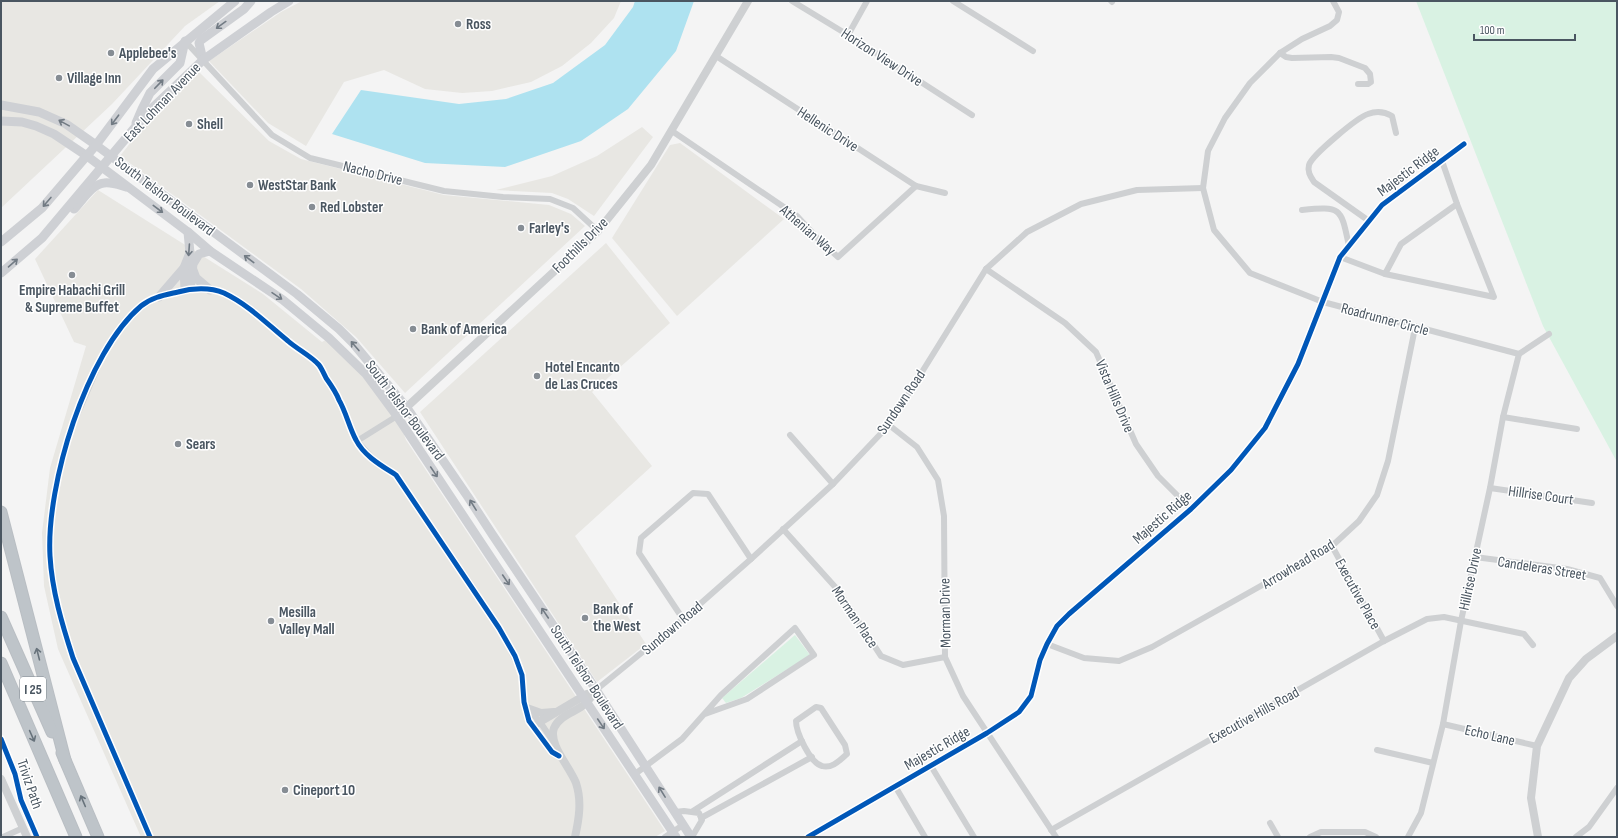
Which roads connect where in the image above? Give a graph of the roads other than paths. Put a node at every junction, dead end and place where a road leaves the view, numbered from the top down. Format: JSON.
{"nodes":[{"id":1,"x":235,"y":1,"type":"edge"},
{"id":2,"x":251,"y":1,"type":"edge"},
{"id":3,"x":289,"y":1,"type":"edge"},
{"id":4,"x":748,"y":1,"type":"edge"},
{"id":5,"x":792,"y":1,"type":"edge"},
{"id":6,"x":867,"y":1,"type":"edge"},
{"id":7,"x":953,"y":1,"type":"edge"},
{"id":8,"x":1333,"y":1,"type":"edge"},
{"id":9,"x":848,"y":35,"type":"junction"},
{"id":10,"x":186,"y":41,"type":"junction"},
{"id":11,"x":1033,"y":51,"type":"dead end"},
{"id":12,"x":1280,"y":53,"type":"junction"},
{"id":13,"x":716,"y":56,"type":"junction"},
{"id":14,"x":203,"y":60,"type":"junction"},
{"id":15,"x":1358,"y":84,"type":"dead end"},
{"id":16,"x":1,"y":105,"type":"edge"},
{"id":17,"x":22,"y":108,"type":"junction"},
{"id":18,"x":1,"y":112,"type":"edge"},
{"id":19,"x":972,"y":115,"type":"dead end"},
{"id":20,"x":1,"y":121,"type":"edge"},
{"id":21,"x":134,"y":130,"type":"junction"},
{"id":22,"x":672,"y":131,"type":"junction"},
{"id":23,"x":1396,"y":133,"type":"dead end"},
{"id":24,"x":1464,"y":144,"type":"dead end"},
{"id":25,"x":96,"y":145,"type":"junction"},
{"id":26,"x":87,"y":156,"type":"junction"},
{"id":27,"x":111,"y":156,"type":"junction"},
{"id":28,"x":1442,"y":161,"type":"junction"},
{"id":29,"x":102,"y":167,"type":"junction"},
{"id":30,"x":916,"y":186,"type":"junction"},
{"id":31,"x":129,"y":187,"type":"junction"},
{"id":32,"x":1203,"y":188,"type":"junction"},
{"id":33,"x":945,"y":193,"type":"dead end"},
{"id":34,"x":1458,"y":204,"type":"junction"},
{"id":35,"x":1302,"y":210,"type":"dead end"},
{"id":36,"x":1369,"y":221,"type":"junction"},
{"id":37,"x":55,"y":223,"type":"junction"},
{"id":38,"x":598,"y":231,"type":"junction"},
{"id":39,"x":188,"y":232,"type":"junction"},
{"id":40,"x":1,"y":242,"type":"edge"},
{"id":41,"x":1349,"y":246,"type":"junction"},
{"id":42,"x":210,"y":251,"type":"junction"},
{"id":43,"x":1340,"y":257,"type":"junction"},
{"id":44,"x":222,"y":258,"type":"junction"},
{"id":45,"x":188,"y":269,"type":"junction"},
{"id":46,"x":986,"y":269,"type":"junction"},
{"id":47,"x":1,"y":273,"type":"edge"},
{"id":48,"x":1385,"y":274,"type":"junction"},
{"id":49,"x":280,"y":282,"type":"junction"},
{"id":50,"x":187,"y":290,"type":"junction"},
{"id":51,"x":210,"y":290,"type":"junction"},
{"id":52,"x":159,"y":297,"type":"junction"},
{"id":53,"x":1323,"y":302,"type":"junction"},
{"id":54,"x":1415,"y":328,"type":"junction"},
{"id":55,"x":1549,"y":334,"type":"dead end"},
{"id":56,"x":1519,"y":354,"type":"junction"},
{"id":57,"x":407,"y":408,"type":"junction"},
{"id":58,"x":397,"y":416,"type":"junction"},
{"id":59,"x":1503,"y":417,"type":"junction"},
{"id":60,"x":889,"y":425,"type":"junction"},
{"id":61,"x":1577,"y":429,"type":"dead end"},
{"id":62,"x":790,"y":435,"type":"dead end"},
{"id":63,"x":357,"y":441,"type":"junction"},
{"id":64,"x":833,"y":484,"type":"junction"},
{"id":65,"x":1490,"y":488,"type":"junction"},
{"id":66,"x":1592,"y":503,"type":"dead end"},
{"id":67,"x":1191,"y":509,"type":"junction"},
{"id":68,"x":1,"y":512,"type":"edge"},
{"id":69,"x":783,"y":529,"type":"junction"},
{"id":70,"x":1332,"y":546,"type":"junction"},
{"id":71,"x":1475,"y":557,"type":"junction"},
{"id":72,"x":751,"y":559,"type":"junction"},
{"id":73,"x":1617,"y":606,"type":"edge"},
{"id":74,"x":1,"y":617,"type":"edge"},
{"id":75,"x":683,"y":619,"type":"junction"},
{"id":76,"x":1461,"y":621,"type":"junction"},
{"id":77,"x":1617,"y":636,"type":"edge"},
{"id":78,"x":1384,"y":641,"type":"junction"},
{"id":79,"x":1047,"y":644,"type":"junction"},
{"id":80,"x":1533,"y":645,"type":"dead end"},
{"id":81,"x":945,"y":657,"type":"junction"},
{"id":82,"x":1,"y":663,"type":"edge"},
{"id":83,"x":1,"y":674,"type":"edge"},
{"id":84,"x":596,"y":690,"type":"junction"},
{"id":85,"x":585,"y":700,"type":"junction"},
{"id":86,"x":16,"y":701,"type":"junction"},
{"id":87,"x":527,"y":708,"type":"junction"},
{"id":88,"x":705,"y":714,"type":"junction"},
{"id":89,"x":559,"y":715,"type":"junction"},
{"id":90,"x":1443,"y":724,"type":"junction"},
{"id":91,"x":539,"y":727,"type":"junction"},
{"id":92,"x":987,"y":734,"type":"junction"},
{"id":93,"x":802,"y":741,"type":"junction"},
{"id":94,"x":554,"y":743,"type":"junction"},
{"id":95,"x":1537,"y":746,"type":"junction"},
{"id":96,"x":1377,"y":750,"type":"dead end"},
{"id":97,"x":559,"y":756,"type":"junction"},
{"id":98,"x":812,"y":757,"type":"junction"},
{"id":99,"x":65,"y":760,"type":"junction"},
{"id":100,"x":1434,"y":763,"type":"junction"},
{"id":101,"x":931,"y":766,"type":"junction"},
{"id":102,"x":646,"y":767,"type":"junction"},
{"id":103,"x":635,"y":774,"type":"junction"},
{"id":104,"x":1,"y":779,"type":"edge"},
{"id":105,"x":895,"y":786,"type":"junction"},
{"id":106,"x":1617,"y":788,"type":"edge"},
{"id":107,"x":693,"y":811,"type":"junction"},
{"id":108,"x":675,"y":812,"type":"junction"},
{"id":109,"x":702,"y":818,"type":"junction"},
{"id":110,"x":1270,"y":823,"type":"dead end"},
{"id":111,"x":683,"y":825,"type":"junction"},
{"id":112,"x":23,"y":828,"type":"junction"},
{"id":113,"x":1051,"y":830,"type":"junction"},
{"id":114,"x":671,"y":835,"type":"edge"},
{"id":115,"x":3,"y":837,"type":"edge"},
{"id":116,"x":26,"y":837,"type":"edge"},
{"id":117,"x":76,"y":837,"type":"edge"},
{"id":118,"x":98,"y":837,"type":"edge"},
{"id":119,"x":150,"y":837,"type":"edge"},
{"id":120,"x":575,"y":837,"type":"edge"},
{"id":121,"x":692,"y":837,"type":"edge"},
{"id":122,"x":808,"y":837,"type":"edge"},
{"id":123,"x":925,"y":837,"type":"edge"},
{"id":124,"x":974,"y":837,"type":"edge"},
{"id":125,"x":1056,"y":837,"type":"edge"},
{"id":126,"x":1278,"y":837,"type":"edge"},
{"id":127,"x":1310,"y":837,"type":"edge"},
{"id":128,"x":1376,"y":837,"type":"edge"},
{"id":129,"x":1408,"y":837,"type":"edge"},
{"id":130,"x":1538,"y":837,"type":"edge"},
{"id":131,"x":1576,"y":837,"type":"edge"}],
"edges":[{"from":1,"to":10,"type":"main road","name":"East Lohman Avenue"},
{"from":2,"to":14,"type":"main road","one_way":true},
{"from":3,"to":14,"type":"main road","name":"East Lohman Avenue"},
{"from":4,"to":13,"type":"street","name":"Foothills Drive"},
{"from":5,"to":9,"type":"street","name":"Horizon View Drive"},
{"from":6,"to":9,"type":"street"},
{"from":7,"to":11,"type":"street"},
{"from":8,"to":12,"type":"street","name":"Roadrunner Circle"},
{"from":9,"to":19,"type":"street","name":"Horizon View Drive"},
{"from":10,"to":14,"type":"street","name":"Nacho Drive"},
{"from":21,"to":10,"type":"main road","one_way":true},
{"from":10,"to":25,"type":"main road","name":"East Lohman Avenue","one_way":true},
{"from":12,"to":15,"type":"street"},
{"from":12,"to":32,"type":"street","name":"Roadrunner Circle"},
{"from":13,"to":22,"type":"street","name":"Foothills Drive"},
{"from":13,"to":30,"type":"street","name":"Hellenic Drive"},
{"from":14,"to":21,"type":"main road","name":"East Lohman Avenue"},
{"from":14,"to":38,"type":"street","name":"Nacho Drive"},
{"from":16,"to":17,"type":"main road","name":"South Telshor Boulevard"},
{"from":17,"to":18,"type":"main road"},
{"from":25,"to":17,"type":"main road","name":"South Telshor Boulevard","one_way":true},
{"from":20,"to":26,"type":"main road","name":"South Telshor Boulevard"},
{"from":21,"to":27,"type":"main road","name":"East Lohman Avenue"},
{"from":22,"to":30,"type":"street","name":"Athenian Way"},
{"from":22,"to":38,"type":"street","name":"Foothills Drive"},
{"from":23,"to":36,"type":"street"},
{"from":24,"to":28,"type":"street","name":"Majestic Ridge"},
{"from":25,"to":26,"type":"main road","name":"East Lohman Avenue"},
{"from":25,"to":27,"type":"main road","name":"South Telshor Boulevard"},
{"from":26,"to":29,"type":"main road","name":"South Telshor Boulevard"},
{"from":26,"to":40,"type":"main road","name":"East Lohman Avenue","one_way":true},
{"from":27,"to":29,"type":"main road","name":"East Lohman Avenue"},
{"from":49,"to":27,"type":"main road","name":"South Telshor Boulevard","one_way":true},
{"from":28,"to":34,"type":"street"},
{"from":28,"to":36,"type":"street","name":"Majestic Ridge"},
{"from":29,"to":31,"type":"main road","name":"South Telshor Boulevard"},
{"from":29,"to":37,"type":"main road","name":"East Lohman Avenue"},
{"from":30,"to":33,"type":"street","name":"Hellenic Drive"},
{"from":31,"to":37,"type":"main road"},
{"from":31,"to":39,"type":"main road","name":"South Telshor Boulevard","one_way":true},
{"from":32,"to":46,"type":"street","name":"Sundown Road"},
{"from":32,"to":53,"type":"street","name":"Roadrunner Circle"},
{"from":34,"to":48,"type":"street"},
{"from":34,"to":48,"type":"street"},
{"from":35,"to":41,"type":"street"},
{"from":36,"to":41,"type":"street","name":"Majestic Ridge"},
{"from":47,"to":37,"type":"main road","name":"East Lohman Avenue","one_way":true},
{"from":38,"to":57,"type":"street","name":"Foothills Drive"},
{"from":39,"to":42,"type":"main road","name":"South Telshor Boulevard"},
{"from":39,"to":45,"type":"main road","one_way":true},
{"from":41,"to":43,"type":"street","name":"Majestic Ridge"},
{"from":42,"to":44,"type":"main road","name":"South Telshor Boulevard"},
{"from":42,"to":45,"type":"main road"},
{"from":43,"to":48,"type":"street"},
{"from":43,"to":53,"type":"street","name":"Majestic Ridge"},
{"from":44,"to":49,"type":"main road"},
{"from":44,"to":58,"type":"main road","name":"South Telshor Boulevard","one_way":true},
{"from":45,"to":50,"type":"main road"},
{"from":45,"to":51,"type":"main road"},
{"from":45,"to":52,"type":"main road"},
{"from":46,"to":60,"type":"street","name":"Sundown Road"},
{"from":46,"to":67,"type":"street","name":"Vista Hills Drive"},
{"from":57,"to":49,"type":"main road","name":"South Telshor Boulevard","one_way":true},
{"from":50,"to":51,"type":"street"},
{"from":50,"to":52,"type":"street"},
{"from":51,"to":63,"type":"street"},
{"from":52,"to":119,"type":"street"},
{"from":53,"to":54,"type":"street","name":"Roadrunner Circle"},
{"from":53,"to":67,"type":"street","name":"Majestic Ridge"},
{"from":54,"to":56,"type":"street","name":"Roadrunner Circle"},
{"from":54,"to":70,"type":"street","name":"Arrowhead Road"},
{"from":55,"to":56,"type":"street"},
{"from":56,"to":59,"type":"street","name":"Hillrise Drive"},
{"from":57,"to":58,"type":"street","name":"Foothills Drive"},
{"from":84,"to":57,"type":"main road","name":"South Telshor Boulevard","one_way":true},
{"from":58,"to":63,"type":"street","name":"Foothills Drive"},
{"from":58,"to":85,"type":"main road","name":"South Telshor Boulevard","one_way":true},
{"from":59,"to":61,"type":"street"},
{"from":59,"to":65,"type":"street","name":"Hillrise Drive"},
{"from":60,"to":64,"type":"street","name":"Sundown Road"},
{"from":60,"to":81,"type":"street","name":"Morman Drive"},
{"from":62,"to":64,"type":"street"},
{"from":63,"to":87,"type":"street"},
{"from":64,"to":69,"type":"street","name":"Sundown Road"},
{"from":65,"to":66,"type":"street","name":"Hillrise Court"},
{"from":65,"to":71,"type":"street","name":"Hillrise Drive"},
{"from":67,"to":79,"type":"street","name":"Majestic Ridge"},
{"from":99,"to":68,"type":"highway","one_way":true},
{"from":69,"to":72,"type":"street","name":"Sundown Road"},
{"from":69,"to":81,"type":"street","name":"Morman Place"},
{"from":70,"to":78,"type":"street","name":"Executive Place"},
{"from":70,"to":79,"type":"street","name":"Arrowhead Road"},
{"from":71,"to":73,"type":"street","name":"Candeleras Street"},
{"from":71,"to":76,"type":"street","name":"Hillrise Drive"},
{"from":72,"to":75,"type":"street","name":"Sundown Road"},
{"from":72,"to":75,"type":"street"},
{"from":74,"to":99,"type":"highway","number":"I 25"},
{"from":75,"to":84,"type":"street","name":"Sundown Road"},
{"from":76,"to":78,"type":"street","name":"Executive Hills Road"},
{"from":76,"to":80,"type":"street","name":"Executive Hills Road"},
{"from":76,"to":90,"type":"street","name":"Hillrise Drive"},
{"from":77,"to":95,"type":"street"},
{"from":78,"to":113,"type":"street","name":"Executive Hills Road"},
{"from":79,"to":92,"type":"street","name":"Majestic Ridge"},
{"from":81,"to":92,"type":"street","name":"Morman Drive"},
{"from":82,"to":86,"type":"highway","number":"I 25"},
{"from":83,"to":86,"type":"highway"},
{"from":84,"to":85,"type":"street","name":"Sundown Road"},
{"from":84,"to":102,"type":"main road","name":"South Telshor Boulevard"},
{"from":85,"to":89,"type":"street","name":"Sundown Road"},
{"from":85,"to":103,"type":"main road","name":"South Telshor Boulevard","one_way":true},
{"from":86,"to":117,"type":"highway","number":"I 25","one_way":true},
{"from":87,"to":89,"type":"street"},
{"from":87,"to":91,"type":"street"},
{"from":88,"to":88,"type":"street"},
{"from":88,"to":102,"type":"street"},
{"from":89,"to":91,"type":"street","name":"Sundown Road"},
{"from":89,"to":94,"type":"street"},
{"from":90,"to":95,"type":"street","name":"Echo Lane"},
{"from":90,"to":100,"type":"street","name":"Hillrise Drive"},
{"from":91,"to":94,"type":"street"},
{"from":91,"to":97,"type":"street"},
{"from":92,"to":101,"type":"street","name":"Majestic Ridge"},
{"from":92,"to":113,"type":"street","name":"Morman Drive"},
{"from":93,"to":98,"type":"street"},
{"from":93,"to":98,"type":"street"},
{"from":93,"to":107,"type":"street"},
{"from":94,"to":97,"type":"street"},
{"from":95,"to":130,"type":"street"},
{"from":96,"to":100,"type":"street"},
{"from":97,"to":120,"type":"street"},
{"from":98,"to":109,"type":"street"},
{"from":118,"to":99,"type":"highway","number":"I 25","one_way":true},
{"from":100,"to":129,"type":"street","name":"Hillrise Drive"},
{"from":101,"to":105,"type":"street","name":"Majestic Ridge"},
{"from":101,"to":124,"type":"street"},
{"from":102,"to":103,"type":"street"},
{"from":108,"to":102,"type":"main road","name":"South Telshor Boulevard","one_way":true},
{"from":103,"to":114,"type":"main road","name":"South Telshor Boulevard"},
{"from":104,"to":112,"type":"street"},
{"from":105,"to":122,"type":"street","name":"Majestic Ridge"},
{"from":105,"to":123,"type":"street"},
{"from":106,"to":131,"type":"street"},
{"from":107,"to":108,"type":"street"},
{"from":107,"to":109,"type":"street"},
{"from":108,"to":111,"type":"main road","name":"South Telshor Boulevard"},
{"from":109,"to":121,"type":"street"},
{"from":110,"to":126,"type":"street"},
{"from":111,"to":114,"type":"street"},
{"from":111,"to":121,"type":"main road","name":"South Telshor Boulevard"},
{"from":112,"to":115,"type":"street"},
{"from":112,"to":116,"type":"street"},
{"from":113,"to":125,"type":"street","name":"Morman Drive"},
{"from":127,"to":128,"type":"street"}]}
